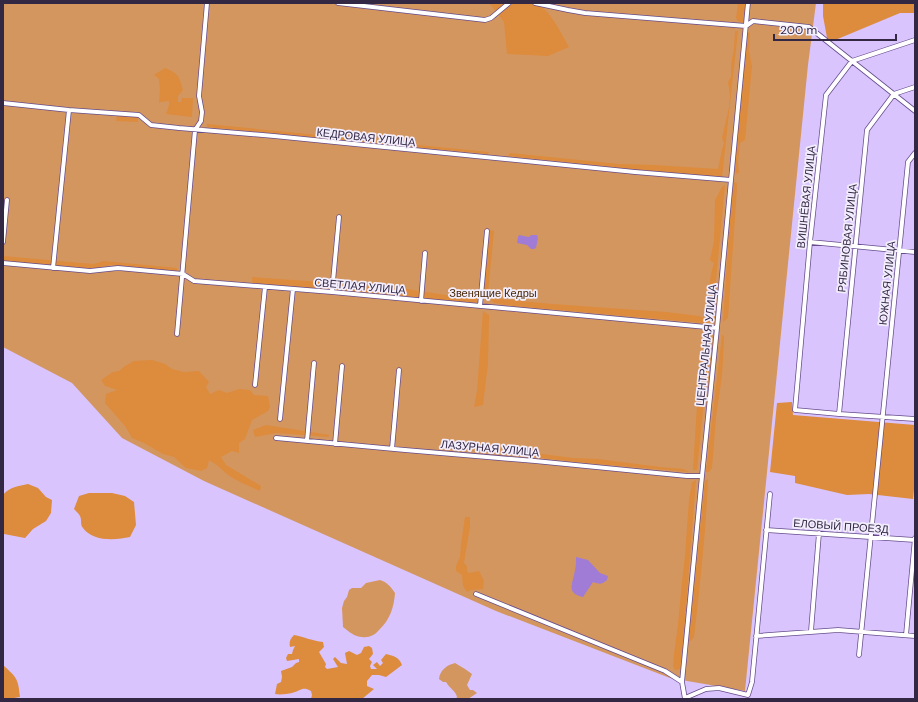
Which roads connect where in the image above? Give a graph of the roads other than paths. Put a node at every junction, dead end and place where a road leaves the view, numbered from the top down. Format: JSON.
{"nodes":[{"id":1,"x":207,"y":3,"type":"edge"},
{"id":2,"x":338,"y":3,"type":"edge"},
{"id":3,"x":509,"y":3,"type":"edge"},
{"id":4,"x":535,"y":3,"type":"edge"},
{"id":5,"x":748,"y":3,"type":"edge"},
{"id":6,"x":746,"y":26,"type":"junction"},
{"id":7,"x":915,"y":40,"type":"edge"},
{"id":8,"x":852,"y":61,"type":"junction"},
{"id":9,"x":915,"y":87,"type":"edge"},
{"id":10,"x":894,"y":94,"type":"junction"},
{"id":11,"x":3,"y":103,"type":"edge"},
{"id":12,"x":69,"y":110,"type":"junction"},
{"id":13,"x":915,"y":111,"type":"edge"},
{"id":14,"x":196,"y":130,"type":"junction"},
{"id":15,"x":915,"y":154,"type":"edge"},
{"id":16,"x":731,"y":180,"type":"junction"},
{"id":17,"x":7,"y":200,"type":"dead end"},
{"id":18,"x":339,"y":217,"type":"dead end"},
{"id":19,"x":487,"y":231,"type":"dead end"},
{"id":20,"x":3,"y":242,"type":"edge"},
{"id":21,"x":810,"y":242,"type":"junction"},
{"id":22,"x":855,"y":246,"type":"junction"},
{"id":23,"x":899,"y":250,"type":"junction"},
{"id":24,"x":915,"y":252,"type":"edge"},
{"id":25,"x":425,"y":253,"type":"dead end"},
{"id":26,"x":3,"y":263,"type":"edge"},
{"id":27,"x":53,"y":268,"type":"junction"},
{"id":28,"x":183,"y":274,"type":"junction"},
{"id":29,"x":265,"y":287,"type":"junction"},
{"id":30,"x":293,"y":289,"type":"junction"},
{"id":31,"x":332,"y":292,"type":"junction"},
{"id":32,"x":421,"y":301,"type":"junction"},
{"id":33,"x":480,"y":306,"type":"junction"},
{"id":34,"x":717,"y":328,"type":"junction"},
{"id":35,"x":177,"y":334,"type":"dead end"},
{"id":36,"x":314,"y":363,"type":"dead end"},
{"id":37,"x":342,"y":366,"type":"dead end"},
{"id":38,"x":399,"y":370,"type":"dead end"},
{"id":39,"x":255,"y":385,"type":"dead end"},
{"id":40,"x":839,"y":414,"type":"junction"},
{"id":41,"x":883,"y":417,"type":"junction"},
{"id":42,"x":280,"y":419,"type":"dead end"},
{"id":43,"x":915,"y":419,"type":"edge"},
{"id":44,"x":276,"y":438,"type":"dead end"},
{"id":45,"x":307,"y":441,"type":"junction"},
{"id":46,"x":335,"y":444,"type":"junction"},
{"id":47,"x":392,"y":449,"type":"junction"},
{"id":48,"x":702,"y":476,"type":"junction"},
{"id":49,"x":770,"y":494,"type":"dead end"},
{"id":50,"x":766,"y":530,"type":"junction"},
{"id":51,"x":819,"y":533,"type":"junction"},
{"id":52,"x":872,"y":537,"type":"junction"},
{"id":53,"x":915,"y":539,"type":"edge"},
{"id":54,"x":476,"y":594,"type":"dead end"},
{"id":55,"x":810,"y":631,"type":"junction"},
{"id":56,"x":862,"y":632,"type":"junction"},
{"id":57,"x":756,"y":636,"type":"junction"},
{"id":58,"x":906,"y":636,"type":"junction"},
{"id":59,"x":915,"y":636,"type":"edge"},
{"id":60,"x":859,"y":655,"type":"dead end"},
{"id":61,"x":682,"y":682,"type":"junction"},
{"id":62,"x":685,"y":699,"type":"edge"}],
"edges":[{"from":1,"to":14,"type":"street"},
{"from":2,"to":3,"type":"street"},
{"from":4,"to":6,"type":"street"},
{"from":5,"to":6,"type":"street","name":"ЦЕНТРАЛЬНАЯ УЛИЦА"},
{"from":6,"to":8,"type":"street"},
{"from":6,"to":16,"type":"street","name":"ЦЕНТРАЛЬНАЯ УЛИЦА"},
{"from":7,"to":8,"type":"street"},
{"from":8,"to":10,"type":"street"},
{"from":8,"to":21,"type":"street","name":"ВИШНЁВАЯ УЛИЦА"},
{"from":9,"to":10,"type":"street"},
{"from":10,"to":13,"type":"street"},
{"from":10,"to":22,"type":"street","name":"РЯБИНОВАЯ УЛИЦА"},
{"from":11,"to":12,"type":"street","name":"КЕДРОВАЯ УЛИЦА"},
{"from":12,"to":14,"type":"street","name":"КЕДРОВАЯ УЛИЦА"},
{"from":12,"to":27,"type":"street"},
{"from":14,"to":16,"type":"street","name":"КЕДРОВАЯ УЛИЦА"},
{"from":14,"to":28,"type":"street"},
{"from":15,"to":23,"type":"street","name":"ЮЖНАЯ УЛИЦА"},
{"from":16,"to":34,"type":"street","name":"ЦЕНТРАЛЬНАЯ УЛИЦА"},
{"from":17,"to":20,"type":"street"},
{"from":18,"to":31,"type":"street"},
{"from":19,"to":33,"type":"street"},
{"from":21,"to":22,"type":"street"},
{"from":21,"to":40,"type":"street","name":"ВИШНЁВАЯ УЛИЦА"},
{"from":22,"to":23,"type":"street"},
{"from":22,"to":40,"type":"street","name":"РЯБИНОВАЯ УЛИЦА"},
{"from":23,"to":24,"type":"street"},
{"from":23,"to":41,"type":"street","name":"ЮЖНАЯ УЛИЦА"},
{"from":25,"to":32,"type":"street"},
{"from":26,"to":27,"type":"street","name":"СВЕТЛАЯ УЛИЦА"},
{"from":27,"to":28,"type":"street","name":"СВЕТЛАЯ УЛИЦА"},
{"from":28,"to":29,"type":"street","name":"СВЕТЛАЯ УЛИЦА"},
{"from":28,"to":35,"type":"street"},
{"from":29,"to":30,"type":"street","name":"СВЕТЛАЯ УЛИЦА"},
{"from":29,"to":39,"type":"street"},
{"from":30,"to":31,"type":"street","name":"СВЕТЛАЯ УЛИЦА"},
{"from":30,"to":42,"type":"street"},
{"from":31,"to":32,"type":"street","name":"СВЕТЛАЯ УЛИЦА"},
{"from":32,"to":33,"type":"street","name":"СВЕТЛАЯ УЛИЦА"},
{"from":33,"to":34,"type":"street","name":"СВЕТЛАЯ УЛИЦА"},
{"from":34,"to":48,"type":"street","name":"ЦЕНТРАЛЬНАЯ УЛИЦА"},
{"from":36,"to":45,"type":"street"},
{"from":37,"to":46,"type":"street"},
{"from":38,"to":47,"type":"street"},
{"from":40,"to":41,"type":"street"},
{"from":41,"to":43,"type":"street"},
{"from":41,"to":52,"type":"street","name":"ЮЖНАЯ УЛИЦА"},
{"from":44,"to":45,"type":"street","name":"ЛАЗУРНАЯ УЛИЦА"},
{"from":45,"to":46,"type":"street","name":"ЛАЗУРНАЯ УЛИЦА"},
{"from":46,"to":47,"type":"street","name":"ЛАЗУРНАЯ УЛИЦА"},
{"from":47,"to":48,"type":"street","name":"ЛАЗУРНАЯ УЛИЦА"},
{"from":48,"to":61,"type":"street","name":"ЦЕНТРАЛЬНАЯ УЛИЦА"},
{"from":49,"to":50,"type":"street"},
{"from":50,"to":51,"type":"street","name":"ЕЛОВЫЙ ПРОЕЗД"},
{"from":50,"to":57,"type":"street"},
{"from":51,"to":52,"type":"street","name":"ЕЛОВЫЙ ПРОЕЗД"},
{"from":51,"to":55,"type":"street"},
{"from":52,"to":53,"type":"street","name":"ЕЛОВЫЙ ПРОЕЗД"},
{"from":52,"to":56,"type":"street","name":"ЮЖНАЯ УЛИЦА"},
{"from":53,"to":58,"type":"street"},
{"from":54,"to":61,"type":"street"},
{"from":55,"to":56,"type":"street"},
{"from":55,"to":57,"type":"street"},
{"from":56,"to":58,"type":"street"},
{"from":56,"to":60,"type":"street","name":"ЮЖНАЯ УЛИЦА"},
{"from":57,"to":62,"type":"street"},
{"from":58,"to":59,"type":"street"},
{"from":61,"to":62,"type":"street","name":"ЦЕНТРАЛЬНАЯ УЛИЦА"}]}
